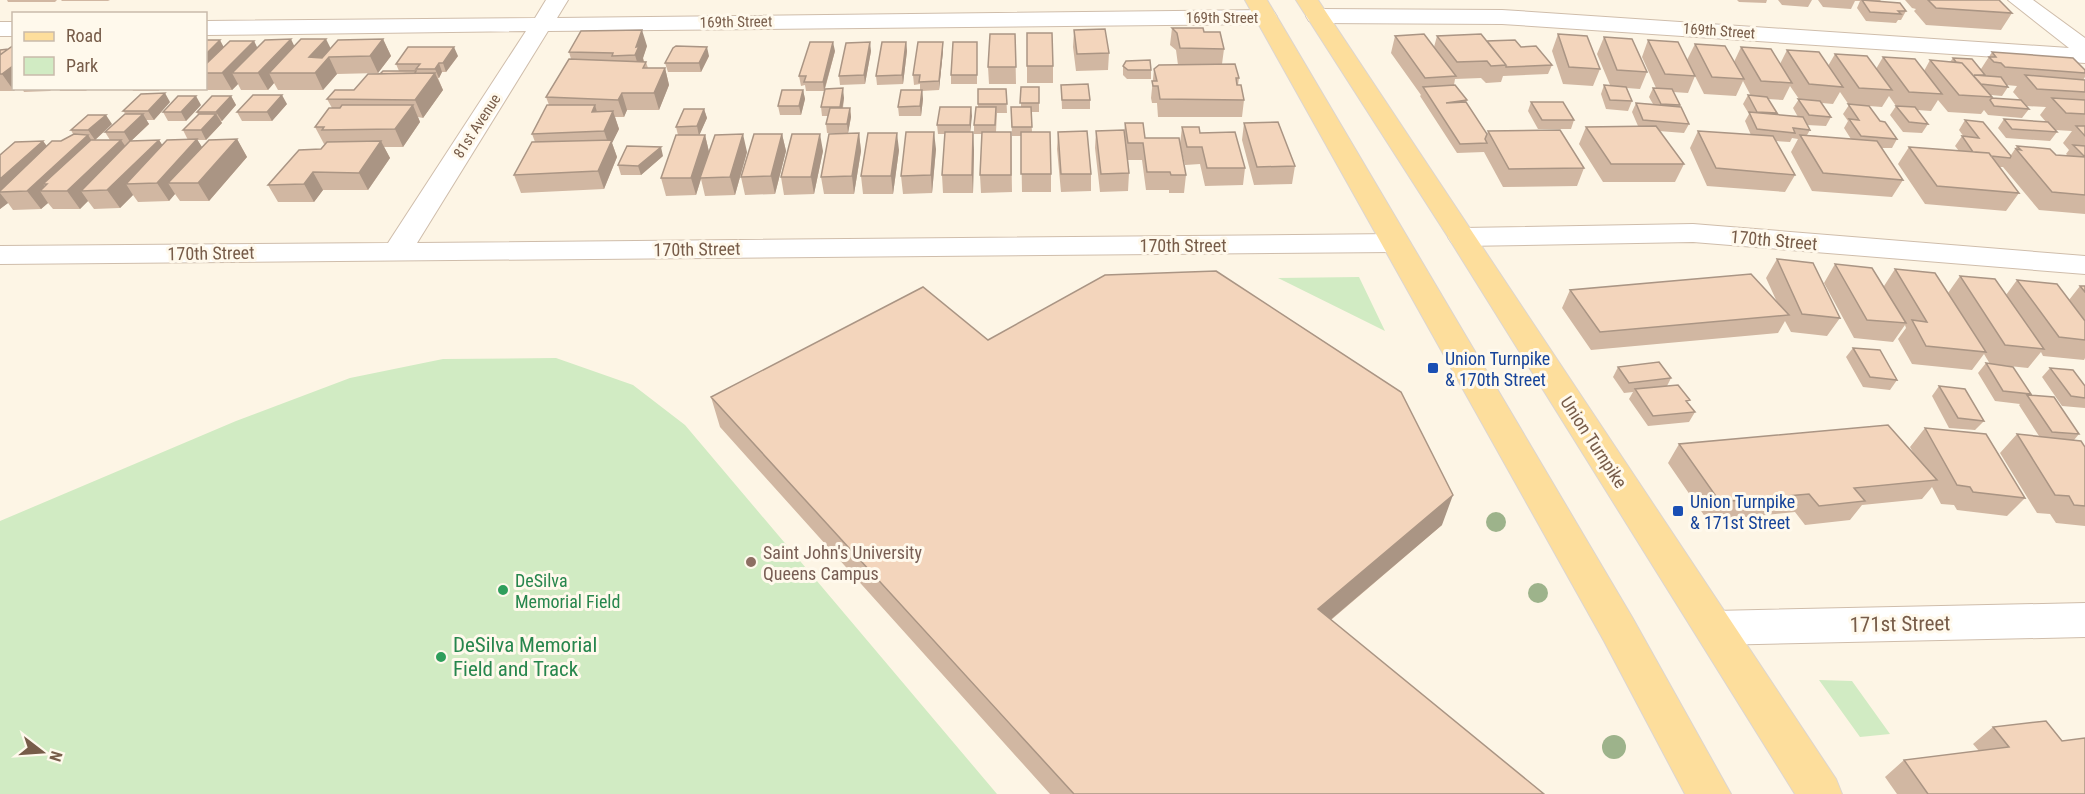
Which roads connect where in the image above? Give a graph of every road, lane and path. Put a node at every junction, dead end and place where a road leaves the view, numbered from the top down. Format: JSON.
{"nodes":[{"id":1,"x":557,"y":0,"type":"edge"},
{"id":2,"x":2019,"y":0,"type":"edge"},
{"id":3,"x":1312,"y":8,"type":"edge"},
{"id":4,"x":1462,"y":8,"type":"edge"},
{"id":5,"x":1127,"y":9,"type":"edge"},
{"id":6,"x":1261,"y":9,"type":"edge"},
{"id":7,"x":542,"y":24,"type":"junction"},
{"id":8,"x":207,"y":28,"type":"edge"},
{"id":9,"x":2085,"y":49,"type":"edge"},
{"id":10,"x":2085,"y":56,"type":"edge"},
{"id":11,"x":1462,"y":237,"type":"junction"},
{"id":12,"x":1395,"y":243,"type":"junction"},
{"id":13,"x":397,"y":251,"type":"junction"},
{"id":14,"x":0,"y":255,"type":"edge"},
{"id":15,"x":2085,"y":265,"type":"edge"},
{"id":16,"x":2085,"y":620,"type":"edge"},
{"id":17,"x":1714,"y":628,"type":"junction"},
{"id":18,"x":1709,"y":794,"type":"edge"},
{"id":19,"x":1820,"y":794,"type":"edge"}],
"edges":[{"from":1,"to":7,"type":"street","name":"81st Avenue"},
{"from":2,"to":9,"type":"street"},
{"from":3,"to":4,"type":"street","name":"169th Street"},
{"from":3,"to":11,"type":"main road","name":"Union Turnpike"},
{"from":4,"to":10,"type":"street","name":"169th Street"},
{"from":5,"to":6,"type":"street","name":"169th Street"},
{"from":5,"to":7,"type":"street","name":"169th Street"},
{"from":6,"to":12,"type":"main road"},
{"from":7,"to":8,"type":"street","name":"169th Street"},
{"from":7,"to":13,"type":"street","name":"81st Avenue"},
{"from":11,"to":15,"type":"street","name":"170th Street"},
{"from":11,"to":17,"type":"main road","name":"Union Turnpike"},
{"from":12,"to":13,"type":"street","name":"170th Street"},
{"from":12,"to":18,"type":"main road"},
{"from":13,"to":14,"type":"street","name":"170th Street"},
{"from":16,"to":17,"type":"street","name":"171st Street"},
{"from":17,"to":19,"type":"main road","name":"Union Turnpike"}]}
